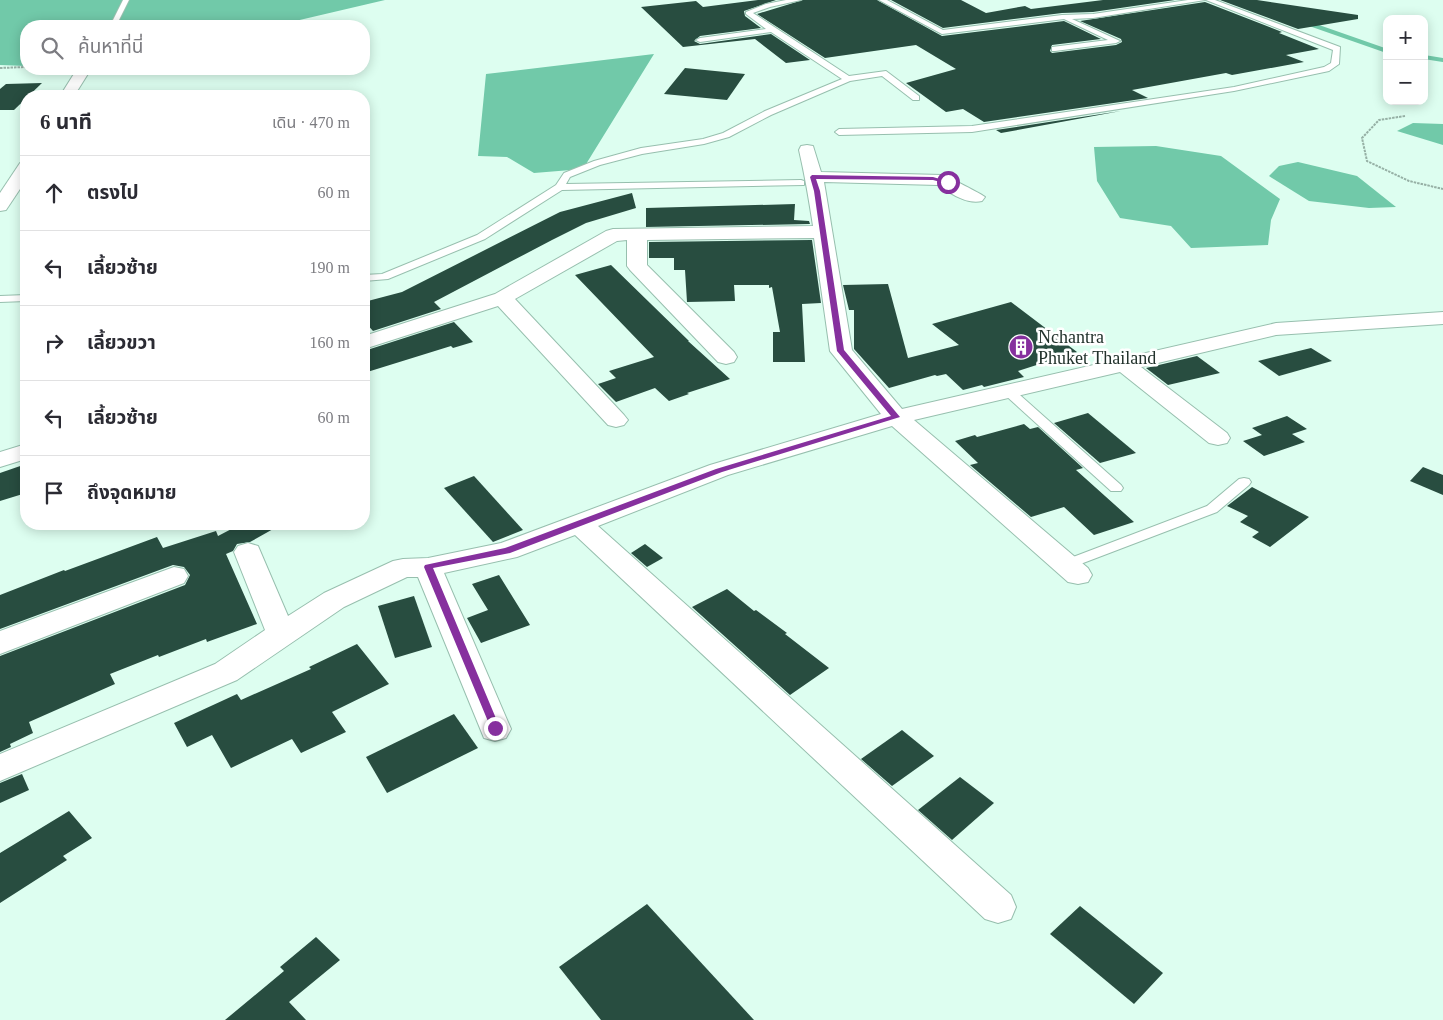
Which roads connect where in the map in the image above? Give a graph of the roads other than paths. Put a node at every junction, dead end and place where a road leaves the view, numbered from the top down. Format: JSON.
{"nodes":[{"id":1,"x":126,"y":0,"type":"edge"},
{"id":2,"x":798,"y":0,"type":"edge"},
{"id":3,"x":882,"y":0,"type":"edge"},
{"id":4,"x":1202,"y":0,"type":"edge"},
{"id":5,"x":1209,"y":0,"type":"edge"},
{"id":6,"x":1062,"y":17,"type":"junction"},
{"id":7,"x":116,"y":20,"type":"edge"},
{"id":8,"x":772,"y":30,"type":"junction"},
{"id":9,"x":700,"y":40,"type":"dead end"},
{"id":10,"x":1055,"y":49,"type":"dead end"},
{"id":11,"x":81,"y":75,"type":"edge"},
{"id":12,"x":848,"y":79,"type":"junction"},
{"id":13,"x":71,"y":90,"type":"edge"},
{"id":14,"x":916,"y":98,"type":"dead end"},
{"id":15,"x":840,"y":132,"type":"dead end"},
{"id":16,"x":807,"y":150,"type":"dead end"},
{"id":17,"x":20,"y":176,"type":"edge"},
{"id":18,"x":807,"y":180,"type":"junction"},
{"id":19,"x":560,"y":187,"type":"junction"},
{"id":20,"x":976,"y":197,"type":"dead end"},
{"id":21,"x":0,"y":206,"type":"edge"},
{"id":22,"x":814,"y":232,"type":"dead end"},
{"id":23,"x":637,"y":235,"type":"junction"},
{"id":24,"x":370,"y":278,"type":"edge"},
{"id":25,"x":20,"y":298,"type":"edge"},
{"id":26,"x":502,"y":298,"type":"junction"},
{"id":27,"x":0,"y":299,"type":"edge"},
{"id":28,"x":1443,"y":318,"type":"edge"},
{"id":29,"x":370,"y":341,"type":"edge"},
{"id":30,"x":726,"y":357,"type":"dead end"},
{"id":31,"x":1125,"y":364,"type":"junction"},
{"id":32,"x":1008,"y":392,"type":"junction"},
{"id":33,"x":896,"y":417,"type":"junction"},
{"id":34,"x":616,"y":420,"type":"dead end"},
{"id":35,"x":1218,"y":438,"type":"dead end"},
{"id":36,"x":20,"y":454,"type":"edge"},
{"id":37,"x":0,"y":460,"type":"edge"},
{"id":38,"x":1244,"y":482,"type":"dead end"},
{"id":39,"x":1116,"y":488,"type":"dead end"},
{"id":40,"x":579,"y":523,"type":"junction"},
{"id":41,"x":248,"y":552,"type":"dead end"},
{"id":42,"x":428,"y":567,"type":"junction"},
{"id":43,"x":1072,"y":570,"type":"joint"},
{"id":44,"x":174,"y":576,"type":"dead end"},
{"id":45,"x":280,"y":634,"type":"junction"},
{"id":46,"x":0,"y":643,"type":"edge"},
{"id":47,"x":495,"y":728,"type":"dead end"},
{"id":48,"x":0,"y":768,"type":"edge"},
{"id":49,"x":998,"y":907,"type":"dead end"}],
"edges":[{"from":1,"to":7,"type":"lane"},
{"from":2,"to":8,"type":"lane"},
{"from":3,"to":6,"type":"lane"},
{"from":4,"to":6,"type":"lane"},
{"from":5,"to":15,"type":"lane"},
{"from":6,"to":10,"type":"lane"},
{"from":8,"to":9,"type":"lane"},
{"from":8,"to":12,"type":"lane"},
{"from":11,"to":13,"type":"street"},
{"from":12,"to":14,"type":"lane"},
{"from":12,"to":19,"type":"lane"},
{"from":16,"to":18,"type":"street"},
{"from":17,"to":21,"type":"street"},
{"from":18,"to":19,"type":"lane"},
{"from":18,"to":20,"type":"street"},
{"from":18,"to":33,"type":"street"},
{"from":19,"to":24,"type":"lane"},
{"from":22,"to":23,"type":"street"},
{"from":23,"to":26,"type":"street"},
{"from":23,"to":30,"type":"street"},
{"from":25,"to":27,"type":"lane"},
{"from":26,"to":29,"type":"street"},
{"from":26,"to":34,"type":"street"},
{"from":28,"to":31,"type":"street"},
{"from":31,"to":32,"type":"street"},
{"from":31,"to":35,"type":"street"},
{"from":32,"to":33,"type":"street"},
{"from":32,"to":39,"type":"lane"},
{"from":33,"to":40,"type":"street"},
{"from":33,"to":43,"type":"street"},
{"from":36,"to":37,"type":"street"},
{"from":38,"to":43,"type":"lane"},
{"from":40,"to":42,"type":"street"},
{"from":40,"to":49,"type":"street"},
{"from":41,"to":45,"type":"street"},
{"from":42,"to":45,"type":"street"},
{"from":42,"to":47,"type":"street"},
{"from":44,"to":46,"type":"street"},
{"from":45,"to":48,"type":"street"}]}
